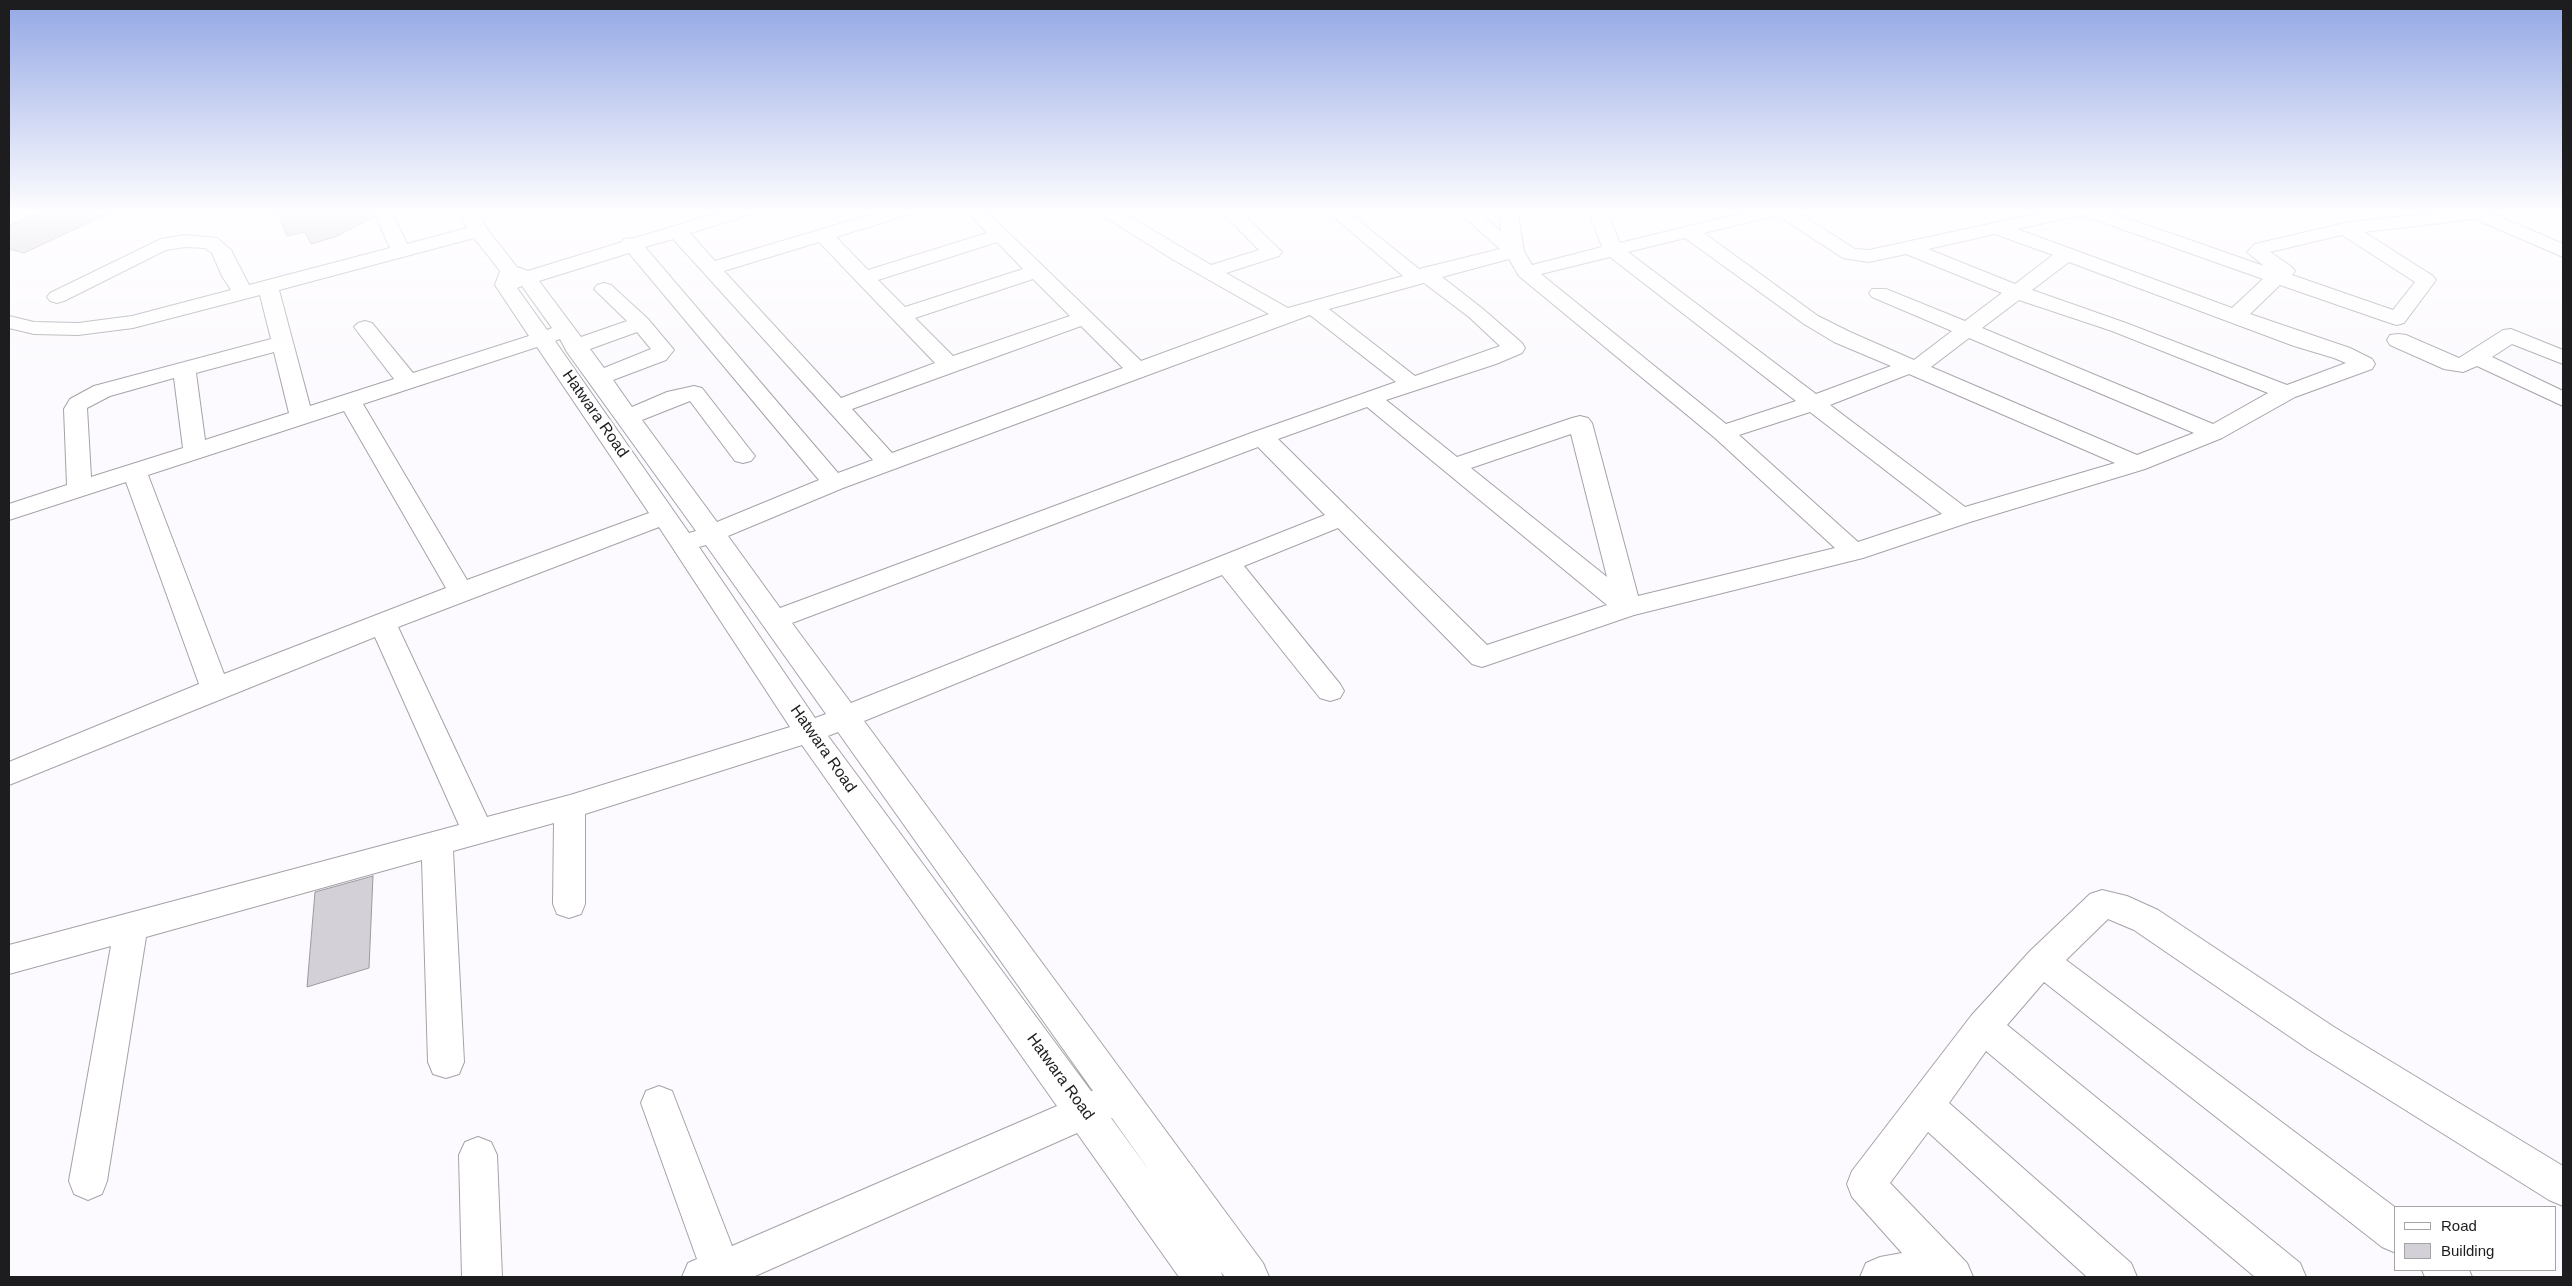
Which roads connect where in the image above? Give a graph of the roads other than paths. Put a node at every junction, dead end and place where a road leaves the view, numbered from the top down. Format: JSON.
{"nodes":[{"id":1,"x":111,"y":270,"type":"edge"},
{"id":2,"x":229,"y":270,"type":"edge"},
{"id":3,"x":327,"y":270,"type":"edge"},
{"id":4,"x":508,"y":270,"type":"edge"},
{"id":5,"x":541,"y":270,"type":"edge"},
{"id":6,"x":654,"y":270,"type":"edge"},
{"id":7,"x":713,"y":270,"type":"edge"},
{"id":8,"x":859,"y":270,"type":"edge"},
{"id":9,"x":888,"y":270,"type":"edge"},
{"id":10,"x":1206,"y":270,"type":"edge"},
{"id":11,"x":1215,"y":270,"type":"edge"},
{"id":12,"x":1413,"y":270,"type":"edge"},
{"id":13,"x":1442,"y":270,"type":"edge"},
{"id":14,"x":1534,"y":270,"type":"edge"},
{"id":15,"x":1639,"y":270,"type":"edge"},
{"id":16,"x":1742,"y":270,"type":"edge"},
{"id":17,"x":1963,"y":270,"type":"edge"},
{"id":18,"x":2047,"y":270,"type":"edge"},
{"id":19,"x":2113,"y":270,"type":"edge"},
{"id":20,"x":2256,"y":270,"type":"edge"},
{"id":21,"x":2284,"y":270,"type":"edge"},
{"id":22,"x":2410,"y":270,"type":"edge"},
{"id":23,"x":1036,"y":271,"type":"joint"},
{"id":24,"x":1209,"y":272,"type":"junction"},
{"id":25,"x":1526,"y":272,"type":"joint"},
{"id":26,"x":1421,"y":276,"type":"junction"},
{"id":27,"x":866,"y":277,"type":"junction"},
{"id":28,"x":2276,"y":277,"type":"junction"},
{"id":29,"x":514,"y":278,"type":"junction"},
{"id":30,"x":268,"y":286,"type":"junction"},
{"id":31,"x":604,"y":289,"type":"dead end"},
{"id":32,"x":244,"y":292,"type":"junction"},
{"id":33,"x":1879,"y":292,"type":"dead end"},
{"id":34,"x":2019,"y":293,"type":"junction"},
{"id":35,"x":57,"y":297,"type":"dead end"},
{"id":36,"x":1313,"y":307,"type":"junction"},
{"id":37,"x":902,"y":315,"type":"junction"},
{"id":38,"x":1286,"y":315,"type":"junction"},
{"id":39,"x":2236,"y":316,"type":"junction"},
{"id":40,"x":1084,"y":318,"type":"junction"},
{"id":41,"x":9,"y":322,"type":"edge"},
{"id":42,"x":641,"y":323,"type":"junction"},
{"id":43,"x":365,"y":327,"type":"dead end"},
{"id":44,"x":1967,"y":329,"type":"junction"},
{"id":45,"x":2397,"y":329,"type":"junction"},
{"id":46,"x":560,"y":339,"type":"junction"},
{"id":47,"x":281,"y":343,"type":"junction"},
{"id":48,"x":2476,"y":358,"type":"junction"},
{"id":49,"x":2563,"y":358,"type":"edge"},
{"id":50,"x":2364,"y":364,"type":"junction"},
{"id":51,"x":948,"y":365,"type":"junction"},
{"id":52,"x":1913,"y":367,"type":"junction"},
{"id":53,"x":184,"y":368,"type":"junction"},
{"id":54,"x":1137,"y":370,"type":"junction"},
{"id":55,"x":599,"y":378,"type":"junction"},
{"id":56,"x":406,"y":381,"type":"junction"},
{"id":57,"x":1411,"y":383,"type":"junction"},
{"id":58,"x":2287,"y":392,"type":"junction"},
{"id":59,"x":1370,"y":398,"type":"junction"},
{"id":60,"x":2563,"y":399,"type":"edge"},
{"id":61,"x":349,"y":400,"type":"junction"},
{"id":62,"x":1816,"y":402,"type":"junction"},
{"id":63,"x":837,"y":407,"type":"junction"},
{"id":64,"x":301,"y":416,"type":"junction"},
{"id":65,"x":628,"y":417,"type":"junction"},
{"id":66,"x":2214,"y":432,"type":"junction"},
{"id":67,"x":1723,"y":433,"type":"junction"},
{"id":68,"x":1262,"y":437,"type":"junction"},
{"id":69,"x":194,"y":450,"type":"junction"},
{"id":70,"x":743,"y":456,"type":"dead end"},
{"id":71,"x":888,"y":463,"type":"junction"},
{"id":72,"x":2137,"y":464,"type":"junction"},
{"id":73,"x":1454,"y":466,"type":"junction"},
{"id":74,"x":134,"y":470,"type":"junction"},
{"id":75,"x":834,"y":483,"type":"junction"},
{"id":76,"x":79,"y":488,"type":"junction"},
{"id":77,"x":9,"y":512,"type":"edge"},
{"id":78,"x":664,"y":516,"type":"junction"},
{"id":79,"x":1961,"y":516,"type":"junction"},
{"id":80,"x":1342,"y":517,"type":"junction"},
{"id":81,"x":712,"y":534,"type":"junction"},
{"id":82,"x":683,"y":544,"type":"junction"},
{"id":83,"x":1854,"y":552,"type":"junction"},
{"id":84,"x":1226,"y":562,"type":"junction"},
{"id":85,"x":461,"y":592,"type":"junction"},
{"id":86,"x":1628,"y":608,"type":"junction"},
{"id":87,"x":774,"y":620,"type":"junction"},
{"id":88,"x":382,"y":623,"type":"junction"},
{"id":89,"x":215,"y":689,"type":"junction"},
{"id":90,"x":1330,"y":691,"type":"dead end"},
{"id":91,"x":844,"y":719,"type":"junction"},
{"id":92,"x":810,"y":732,"type":"junction"},
{"id":93,"x":9,"y":774,"type":"edge"},
{"id":94,"x":570,"y":807,"type":"junction"},
{"id":95,"x":478,"y":832,"type":"junction"},
{"id":96,"x":437,"y":843,"type":"junction"},
{"id":97,"x":569,"y":904,"type":"dead end"},
{"id":98,"x":131,"y":926,"type":"junction"},
{"id":99,"x":9,"y":960,"type":"edge"},
{"id":100,"x":2042,"y":961,"type":"junction"},
{"id":101,"x":1983,"y":1027,"type":"junction"},
{"id":102,"x":446,"y":1062,"type":"dead end"},
{"id":103,"x":1119,"y":1095,"type":"junction"},
{"id":104,"x":659,"y":1103,"type":"dead end"},
{"id":105,"x":1926,"y":1106,"type":"junction"},
{"id":106,"x":1086,"y":1114,"type":"junction"},
{"id":107,"x":478,"y":1155,"type":"dead end"},
{"id":108,"x":88,"y":1181,"type":"dead end"},
{"id":109,"x":2563,"y":1187,"type":"edge"},
{"id":110,"x":2394,"y":1231,"type":"edge"},
{"id":111,"x":711,"y":1274,"type":"edge"},
{"id":112,"x":1945,"y":1275,"type":"edge"},
{"id":113,"x":482,"y":1277,"type":"edge"},
{"id":114,"x":1203,"y":1277,"type":"edge"},
{"id":115,"x":1249,"y":1277,"type":"edge"},
{"id":116,"x":1880,"y":1277,"type":"edge"},
{"id":117,"x":1908,"y":1277,"type":"edge"},
{"id":118,"x":2117,"y":1277,"type":"edge"},
{"id":119,"x":2286,"y":1277,"type":"edge"}],
"edges":[{"from":1,"to":35,"type":"street"},
{"from":2,"to":32,"type":"street"},
{"from":3,"to":30,"type":"street"},
{"from":4,"to":29,"type":"street","name":"Hatwara Road"},
{"from":5,"to":29,"type":"street"},
{"from":6,"to":75,"type":"street"},
{"from":7,"to":63,"type":"street"},
{"from":8,"to":27,"type":"street"},
{"from":9,"to":27,"type":"street"},
{"from":10,"to":24,"type":"street"},
{"from":11,"to":24,"type":"street"},
{"from":12,"to":26,"type":"street"},
{"from":13,"to":26,"type":"street"},
{"from":14,"to":25,"type":"street"},
{"from":15,"to":62,"type":"street"},
{"from":16,"to":52,"type":"street"},
{"from":17,"to":34,"type":"street"},
{"from":18,"to":34,"type":"street"},
{"from":19,"to":39,"type":"street"},
{"from":20,"to":28,"type":"street"},
{"from":21,"to":28,"type":"street"},
{"from":22,"to":45,"type":"street"},
{"from":23,"to":37,"type":"street"},
{"from":23,"to":40,"type":"street"},
{"from":24,"to":38,"type":"street"},
{"from":25,"to":67,"type":"street"},
{"from":26,"to":36,"type":"street"},
{"from":26,"to":57,"type":"street"},
{"from":27,"to":37,"type":"street"},
{"from":28,"to":39,"type":"street"},
{"from":28,"to":45,"type":"street"},
{"from":29,"to":46,"type":"street","name":"Hatwara Road"},
{"from":30,"to":32,"type":"street"},
{"from":30,"to":47,"type":"street"},
{"from":31,"to":42,"type":"street"},
{"from":32,"to":41,"type":"street"},
{"from":33,"to":44,"type":"street"},
{"from":34,"to":44,"type":"street"},
{"from":34,"to":58,"type":"street"},
{"from":36,"to":38,"type":"street"},
{"from":36,"to":57,"type":"street"},
{"from":37,"to":51,"type":"street"},
{"from":38,"to":54,"type":"street"},
{"from":39,"to":50,"type":"street"},
{"from":40,"to":51,"type":"street"},
{"from":40,"to":54,"type":"street"},
{"from":42,"to":46,"type":"street"},
{"from":42,"to":55,"type":"street"},
{"from":43,"to":56,"type":"street"},
{"from":44,"to":52,"type":"street"},
{"from":44,"to":66,"type":"street"},
{"from":45,"to":48,"type":"street"},
{"from":45,"to":50,"type":"street"},
{"from":46,"to":55,"type":"street"},
{"from":46,"to":56,"type":"street"},
{"from":46,"to":78,"type":"street","name":"Hatwara Road"},
{"from":47,"to":53,"type":"street"},
{"from":47,"to":64,"type":"street"},
{"from":48,"to":49,"type":"street"},
{"from":48,"to":60,"type":"street"},
{"from":50,"to":58,"type":"street"},
{"from":51,"to":63,"type":"street"},
{"from":52,"to":62,"type":"street"},
{"from":52,"to":72,"type":"street"},
{"from":53,"to":69,"type":"street"},
{"from":53,"to":76,"type":"street"},
{"from":54,"to":71,"type":"street"},
{"from":55,"to":65,"type":"street"},
{"from":56,"to":61,"type":"street"},
{"from":57,"to":59,"type":"street"},
{"from":58,"to":66,"type":"street"},
{"from":59,"to":68,"type":"street"},
{"from":59,"to":73,"type":"street"},
{"from":61,"to":64,"type":"street"},
{"from":61,"to":85,"type":"street"},
{"from":62,"to":67,"type":"street"},
{"from":62,"to":79,"type":"street"},
{"from":63,"to":71,"type":"street"},
{"from":64,"to":69,"type":"street"},
{"from":65,"to":70,"type":"street"},
{"from":65,"to":81,"type":"street"},
{"from":66,"to":72,"type":"street"},
{"from":67,"to":83,"type":"street"},
{"from":68,"to":80,"type":"street"},
{"from":68,"to":87,"type":"street"},
{"from":69,"to":74,"type":"street"},
{"from":71,"to":75,"type":"street"},
{"from":72,"to":79,"type":"street"},
{"from":73,"to":86,"type":"street"},
{"from":73,"to":86,"type":"street"},
{"from":74,"to":76,"type":"street"},
{"from":74,"to":89,"type":"street"},
{"from":75,"to":81,"type":"street"},
{"from":76,"to":77,"type":"street"},
{"from":78,"to":82,"type":"street","name":"Hatwara Road"},
{"from":78,"to":85,"type":"street"},
{"from":79,"to":83,"type":"street"},
{"from":80,"to":84,"type":"street"},
{"from":80,"to":86,"type":"street"},
{"from":81,"to":82,"type":"street"},
{"from":81,"to":87,"type":"street"},
{"from":82,"to":92,"type":"street","name":"Hatwara Road"},
{"from":83,"to":86,"type":"street"},
{"from":84,"to":90,"type":"street"},
{"from":84,"to":91,"type":"street"},
{"from":85,"to":88,"type":"street"},
{"from":87,"to":91,"type":"street"},
{"from":88,"to":89,"type":"street"},
{"from":88,"to":95,"type":"street"},
{"from":89,"to":93,"type":"street"},
{"from":91,"to":92,"type":"street"},
{"from":91,"to":103,"type":"street"},
{"from":92,"to":94,"type":"street"},
{"from":92,"to":106,"type":"street","name":"Hatwara Road"},
{"from":94,"to":95,"type":"street"},
{"from":94,"to":97,"type":"street"},
{"from":95,"to":96,"type":"street"},
{"from":96,"to":98,"type":"street"},
{"from":96,"to":102,"type":"street"},
{"from":98,"to":99,"type":"street"},
{"from":98,"to":108,"type":"street"},
{"from":100,"to":101,"type":"street"},
{"from":100,"to":109,"type":"street"},
{"from":100,"to":110,"type":"street"},
{"from":101,"to":105,"type":"street"},
{"from":101,"to":119,"type":"street"},
{"from":103,"to":106,"type":"street"},
{"from":103,"to":115,"type":"street"},
{"from":104,"to":111,"type":"street"},
{"from":105,"to":112,"type":"street"},
{"from":105,"to":118,"type":"street"},
{"from":106,"to":111,"type":"street"},
{"from":106,"to":114,"type":"street","name":"Hatwara Road"},
{"from":107,"to":113,"type":"street"},
{"from":116,"to":117,"type":"street"}]}
